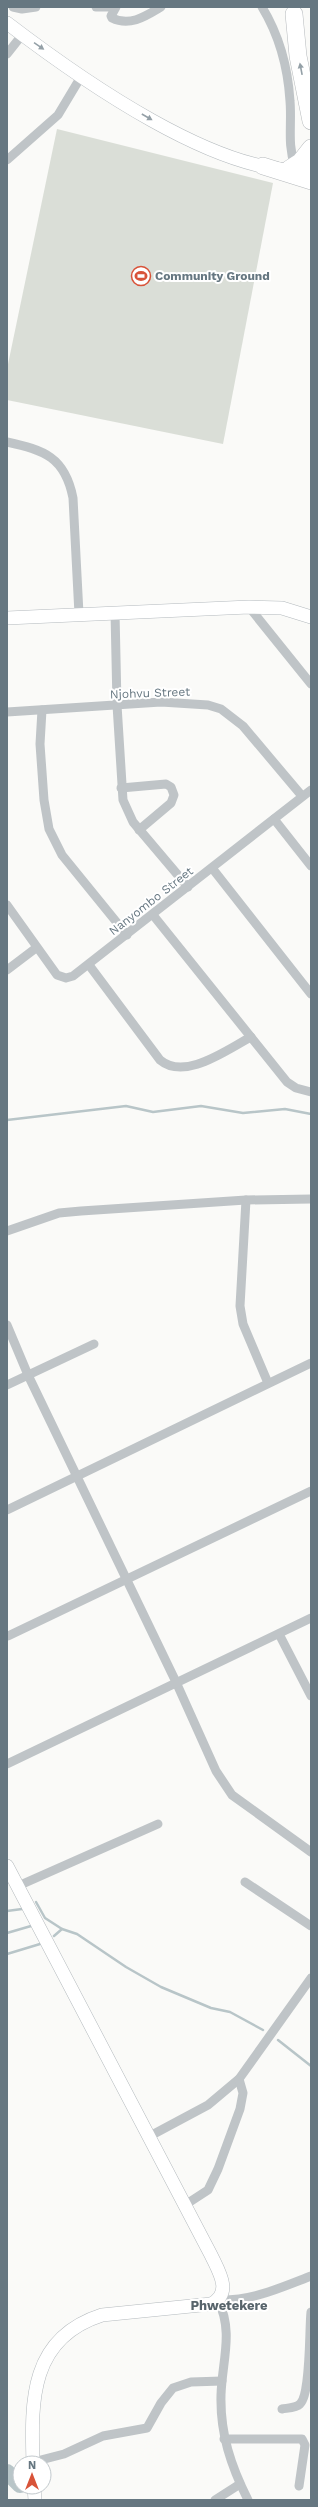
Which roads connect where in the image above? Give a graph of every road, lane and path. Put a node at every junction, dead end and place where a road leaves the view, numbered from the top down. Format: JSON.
{"nodes":[{"id":1,"x":13,"y":7,"type":"edge"},
{"id":2,"x":36,"y":7,"type":"edge"},
{"id":3,"x":96,"y":7,"type":"edge"},
{"id":4,"x":109,"y":7,"type":"edge"},
{"id":5,"x":116,"y":7,"type":"edge"},
{"id":6,"x":161,"y":7,"type":"edge"},
{"id":7,"x":262,"y":7,"type":"edge"},
{"id":8,"x":293,"y":11,"type":"edge"},
{"id":9,"x":7,"y":23,"type":"edge"},
{"id":10,"x":22,"y":35,"type":"junction"},
{"id":11,"x":7,"y":54,"type":"edge"},
{"id":12,"x":311,"y":60,"type":"edge"},
{"id":13,"x":82,"y":75,"type":"junction"},
{"id":14,"x":311,"y":121,"type":"edge"},
{"id":15,"x":311,"y":148,"type":"edge"},
{"id":16,"x":7,"y":160,"type":"edge"},
{"id":17,"x":263,"y":166,"type":"junction"},
{"id":18,"x":298,"y":168,"type":"edge"},
{"id":19,"x":311,"y":181,"type":"edge"},
{"id":20,"x":7,"y":442,"type":"edge"},
{"id":21,"x":249,"y":607,"type":"junction"},
{"id":22,"x":115,"y":612,"type":"junction"},
{"id":23,"x":79,"y":614,"type":"junction"},
{"id":24,"x":311,"y":617,"type":"edge"},
{"id":25,"x":7,"y":618,"type":"edge"},
{"id":26,"x":311,"y":684,"type":"edge"},
{"id":27,"x":117,"y":705,"type":"junction"},
{"id":28,"x":42,"y":710,"type":"junction"},
{"id":29,"x":7,"y":712,"type":"edge"},
{"id":30,"x":121,"y":788,"type":"junction"},
{"id":31,"x":311,"y":790,"type":"edge"},
{"id":32,"x":302,"y":796,"type":"junction"},
{"id":33,"x":274,"y":819,"type":"junction"},
{"id":34,"x":139,"y":830,"type":"junction"},
{"id":35,"x":311,"y":866,"type":"edge"},
{"id":36,"x":212,"y":868,"type":"junction"},
{"id":37,"x":188,"y":887,"type":"junction"},
{"id":38,"x":7,"y":905,"type":"edge"},
{"id":39,"x":153,"y":915,"type":"junction"},
{"id":40,"x":127,"y":935,"type":"junction"},
{"id":41,"x":36,"y":948,"type":"junction"},
{"id":42,"x":89,"y":965,"type":"junction"},
{"id":43,"x":7,"y":970,"type":"edge"},
{"id":44,"x":311,"y":994,"type":"edge"},
{"id":45,"x":251,"y":1038,"type":"junction"},
{"id":46,"x":311,"y":1092,"type":"edge"},
{"id":47,"x":311,"y":1199,"type":"edge"},
{"id":48,"x":246,"y":1200,"type":"junction"},
{"id":49,"x":7,"y":1231,"type":"edge"},
{"id":50,"x":7,"y":1324,"type":"edge"},
{"id":51,"x":94,"y":1344,"type":"dead end"},
{"id":52,"x":311,"y":1363,"type":"edge"},
{"id":53,"x":28,"y":1375,"type":"junction"},
{"id":54,"x":268,"y":1383,"type":"junction"},
{"id":55,"x":7,"y":1385,"type":"edge"},
{"id":56,"x":77,"y":1477,"type":"junction"},
{"id":57,"x":311,"y":1491,"type":"edge"},
{"id":58,"x":7,"y":1510,"type":"edge"},
{"id":59,"x":126,"y":1580,"type":"junction"},
{"id":60,"x":311,"y":1618,"type":"edge"},
{"id":61,"x":279,"y":1634,"type":"junction"},
{"id":62,"x":8,"y":1636,"type":"dead end"},
{"id":63,"x":176,"y":1682,"type":"junction"},
{"id":64,"x":311,"y":1696,"type":"edge"},
{"id":65,"x":7,"y":1764,"type":"edge"},
{"id":66,"x":158,"y":1824,"type":"dead end"},
{"id":67,"x":311,"y":1852,"type":"edge"},
{"id":68,"x":7,"y":1866,"type":"edge"},
{"id":69,"x":245,"y":1882,"type":"dead end"},
{"id":70,"x":18,"y":1886,"type":"junction"},
{"id":71,"x":311,"y":1926,"type":"edge"},
{"id":72,"x":311,"y":1978,"type":"edge"},
{"id":73,"x":239,"y":2079,"type":"junction"},
{"id":74,"x":150,"y":2136,"type":"junction"},
{"id":75,"x":185,"y":2205,"type":"junction"},
{"id":76,"x":311,"y":2276,"type":"edge"},
{"id":77,"x":218,"y":2300,"type":"junction"},
{"id":78,"x":311,"y":2312,"type":"edge"},
{"id":79,"x":222,"y":2381,"type":"junction"},
{"id":80,"x":282,"y":2409,"type":"dead end"},
{"id":81,"x":224,"y":2439,"type":"junction"},
{"id":82,"x":33,"y":2455,"type":"edge"},
{"id":83,"x":52,"y":2457,"type":"edge"},
{"id":84,"x":240,"y":2484,"type":"junction"},
{"id":85,"x":300,"y":2486,"type":"dead end"},
{"id":86,"x":215,"y":2500,"type":"edge"},
{"id":87,"x":248,"y":2500,"type":"edge"}],
"edges":[{"from":1,"to":2,"type":"street"},
{"from":3,"to":4,"type":"street"},
{"from":5,"to":6,"type":"street"},
{"from":7,"to":18,"type":"street"},
{"from":8,"to":12,"type":"highway"},
{"from":14,"to":8,"type":"highway","one_way":true},
{"from":9,"to":10,"type":"street"},
{"from":10,"to":11,"type":"street"},
{"from":10,"to":13,"type":"street","one_way":true},
{"from":13,"to":16,"type":"street"},
{"from":13,"to":17,"type":"street","one_way":true},
{"from":15,"to":18,"type":"highway"},
{"from":17,"to":18,"type":"street"},
{"from":17,"to":19,"type":"highway"},
{"from":20,"to":23,"type":"street"},
{"from":21,"to":22,"type":"street"},
{"from":21,"to":24,"type":"street"},
{"from":21,"to":26,"type":"street"},
{"from":22,"to":23,"type":"street"},
{"from":22,"to":27,"type":"street"},
{"from":23,"to":25,"type":"street"},
{"from":27,"to":28,"type":"street","name":"Njohvu Street"},
{"from":27,"to":30,"type":"street"},
{"from":27,"to":32,"type":"street","name":"Njohvu Street"},
{"from":28,"to":29,"type":"street","name":"Njohvu Street"},
{"from":28,"to":40,"type":"street"},
{"from":30,"to":34,"type":"street"},
{"from":30,"to":34,"type":"street"},
{"from":31,"to":32,"type":"street","name":"Nanyombo Street"},
{"from":32,"to":33,"type":"street","name":"Nanyombo Street"},
{"from":33,"to":35,"type":"street"},
{"from":33,"to":36,"type":"street","name":"Nanyombo Street"},
{"from":34,"to":37,"type":"street"},
{"from":36,"to":37,"type":"street","name":"Nanyombo Street"},
{"from":36,"to":44,"type":"street"},
{"from":37,"to":39,"type":"street","name":"Nanyombo Street"},
{"from":38,"to":41,"type":"street"},
{"from":39,"to":40,"type":"street","name":"Nanyombo Street"},
{"from":39,"to":45,"type":"street"},
{"from":40,"to":42,"type":"street","name":"Nanyombo Street"},
{"from":41,"to":42,"type":"street","name":"Nanyombo Street"},
{"from":41,"to":43,"type":"street"},
{"from":42,"to":45,"type":"street"},
{"from":45,"to":46,"type":"street"},
{"from":47,"to":48,"type":"street"},
{"from":48,"to":49,"type":"street"},
{"from":48,"to":54,"type":"street"},
{"from":50,"to":53,"type":"street"},
{"from":51,"to":53,"type":"street"},
{"from":52,"to":54,"type":"street"},
{"from":53,"to":55,"type":"street"},
{"from":53,"to":56,"type":"street"},
{"from":54,"to":56,"type":"street"},
{"from":56,"to":58,"type":"street"},
{"from":56,"to":59,"type":"street"},
{"from":57,"to":59,"type":"street"},
{"from":59,"to":62,"type":"street"},
{"from":59,"to":63,"type":"street"},
{"from":60,"to":61,"type":"street"},
{"from":61,"to":63,"type":"street"},
{"from":61,"to":64,"type":"street"},
{"from":63,"to":65,"type":"street"},
{"from":63,"to":67,"type":"street"},
{"from":66,"to":70,"type":"street"},
{"from":68,"to":70,"type":"street"},
{"from":69,"to":71,"type":"street"},
{"from":70,"to":74,"type":"street"},
{"from":72,"to":73,"type":"street"},
{"from":73,"to":74,"type":"street"},
{"from":73,"to":75,"type":"street"},
{"from":74,"to":75,"type":"street"},
{"from":75,"to":77,"type":"street"},
{"from":76,"to":77,"type":"street"},
{"from":77,"to":79,"type":"street"},
{"from":77,"to":82,"type":"street"},
{"from":78,"to":80,"type":"street"},
{"from":79,"to":81,"type":"street"},
{"from":79,"to":83,"type":"street"},
{"from":81,"to":84,"type":"street"},
{"from":81,"to":85,"type":"street"},
{"from":84,"to":86,"type":"street"},
{"from":84,"to":87,"type":"street"}]}
